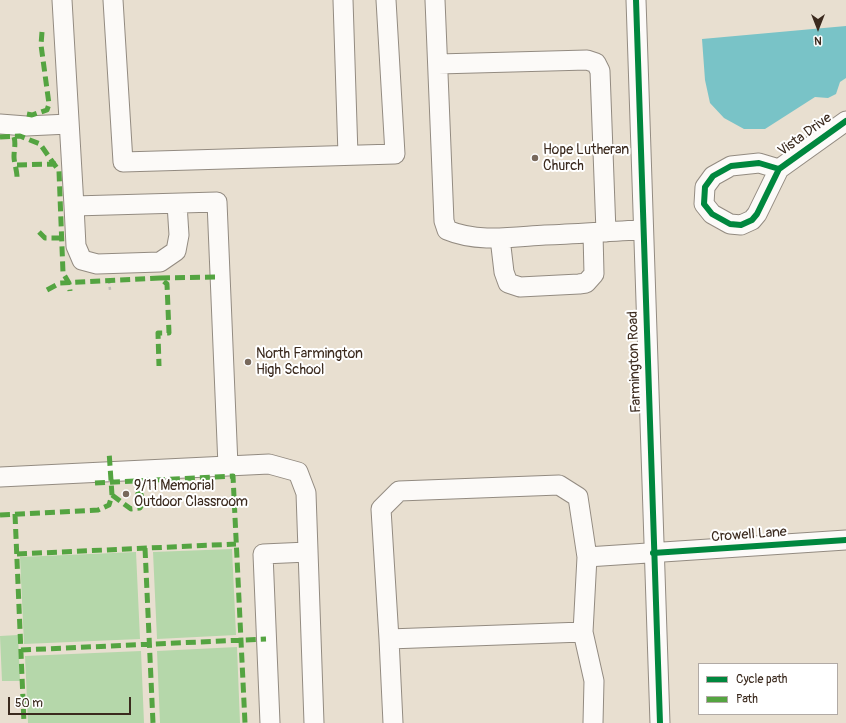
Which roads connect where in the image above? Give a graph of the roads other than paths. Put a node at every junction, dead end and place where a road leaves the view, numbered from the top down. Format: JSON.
{"nodes":[{"id":1,"x":62,"y":0,"type":"edge"},
{"id":2,"x":113,"y":0,"type":"edge"},
{"id":3,"x":343,"y":0,"type":"edge"},
{"id":4,"x":386,"y":0,"type":"edge"},
{"id":5,"x":436,"y":0,"type":"edge"},
{"id":6,"x":636,"y":0,"type":"edge"},
{"id":7,"x":438,"y":64,"type":"junction"},
{"id":8,"x":846,"y":121,"type":"edge"},
{"id":9,"x":0,"y":124,"type":"edge"},
{"id":10,"x":69,"y":124,"type":"junction"},
{"id":11,"x":348,"y":155,"type":"junction"},
{"id":12,"x":779,"y":169,"type":"dead end"},
{"id":13,"x":177,"y":204,"type":"junction"},
{"id":14,"x":74,"y":206,"type":"junction"},
{"id":15,"x":643,"y":230,"type":"junction"},
{"id":16,"x":599,"y":232,"type":"junction"},
{"id":17,"x":500,"y":238,"type":"junction"},
{"id":18,"x":228,"y":466,"type":"junction"},
{"id":19,"x":0,"y":478,"type":"edge"},
{"id":20,"x":846,"y":540,"type":"edge"},
{"id":21,"x":308,"y":552,"type":"junction"},
{"id":22,"x":654,"y":553,"type":"junction"},
{"id":23,"x":588,"y":557,"type":"junction"},
{"id":24,"x":583,"y":632,"type":"junction"},
{"id":25,"x":389,"y":639,"type":"junction"},
{"id":26,"x":270,"y":723,"type":"edge"},
{"id":27,"x":314,"y":723,"type":"edge"},
{"id":28,"x":392,"y":723,"type":"edge"},
{"id":29,"x":593,"y":723,"type":"edge"},
{"id":30,"x":660,"y":723,"type":"edge"}],
"edges":[{"from":1,"to":10,"type":"street"},
{"from":2,"to":11,"type":"street"},
{"from":3,"to":11,"type":"street"},
{"from":4,"to":11,"type":"street"},
{"from":5,"to":7,"type":"street"},
{"from":6,"to":15,"type":"street","name":"Farmington Road"},
{"from":7,"to":16,"type":"street"},
{"from":7,"to":17,"type":"street"},
{"from":8,"to":12,"type":"street","name":"Vista Drive"},
{"from":9,"to":10,"type":"street"},
{"from":10,"to":14,"type":"street"},
{"from":13,"to":14,"type":"street"},
{"from":13,"to":14,"type":"street"},
{"from":13,"to":18,"type":"street"},
{"from":15,"to":16,"type":"street"},
{"from":15,"to":22,"type":"street","name":"Farmington Road"},
{"from":16,"to":17,"type":"street"},
{"from":16,"to":17,"type":"street"},
{"from":18,"to":19,"type":"street"},
{"from":18,"to":21,"type":"street"},
{"from":20,"to":22,"type":"street","name":"Crowell Lane"},
{"from":21,"to":26,"type":"street"},
{"from":21,"to":27,"type":"street"},
{"from":22,"to":23,"type":"street","name":"Crowell Lane"},
{"from":22,"to":30,"type":"street","name":"Farmington Road"},
{"from":23,"to":24,"type":"street"},
{"from":23,"to":25,"type":"street"},
{"from":24,"to":25,"type":"street"},
{"from":24,"to":29,"type":"street"},
{"from":25,"to":28,"type":"street"}]}
